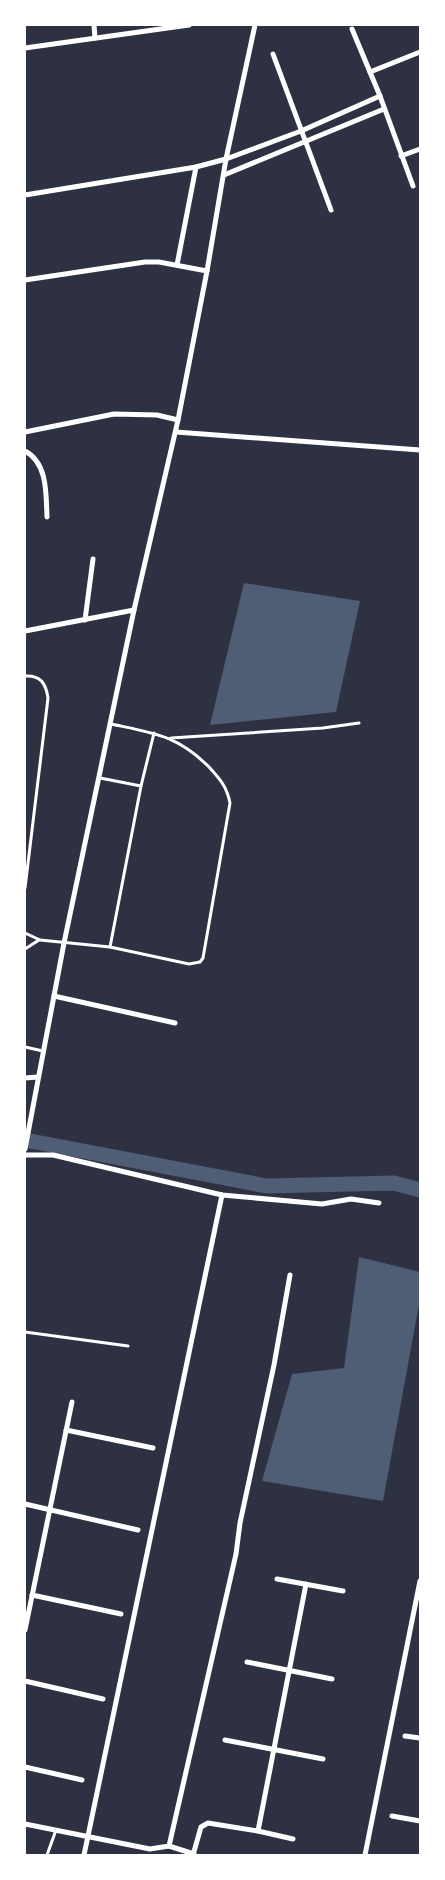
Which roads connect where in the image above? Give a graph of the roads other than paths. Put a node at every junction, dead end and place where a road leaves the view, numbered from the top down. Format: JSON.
{"nodes":[{"id":1,"x":94,"y":25,"type":"edge"},
{"id":2,"x":189,"y":25,"type":"edge"},
{"id":3,"x":255,"y":25,"type":"edge"},
{"id":4,"x":352,"y":29,"type":"dead end"},
{"id":5,"x":95,"y":38,"type":"junction"},
{"id":6,"x":25,"y":48,"type":"edge"},
{"id":7,"x":420,"y":52,"type":"edge"},
{"id":8,"x":273,"y":54,"type":"dead end"},
{"id":9,"x":370,"y":72,"type":"junction"},
{"id":10,"x":380,"y":96,"type":"junction"},
{"id":11,"x":384,"y":108,"type":"junction"},
{"id":12,"x":301,"y":131,"type":"junction"},
{"id":13,"x":306,"y":142,"type":"junction"},
{"id":14,"x":420,"y":149,"type":"edge"},
{"id":15,"x":402,"y":156,"type":"junction"},
{"id":16,"x":226,"y":159,"type":"junction"},
{"id":17,"x":196,"y":167,"type":"junction"},
{"id":18,"x":224,"y":175,"type":"junction"},
{"id":19,"x":413,"y":186,"type":"dead end"},
{"id":20,"x":25,"y":195,"type":"edge"},
{"id":21,"x":331,"y":210,"type":"dead end"},
{"id":22,"x":177,"y":265,"type":"junction"},
{"id":23,"x":207,"y":271,"type":"junction"},
{"id":24,"x":25,"y":280,"type":"edge"},
{"id":25,"x":178,"y":420,"type":"junction"},
{"id":26,"x":25,"y":432,"type":"edge"},
{"id":27,"x":176,"y":432,"type":"junction"},
{"id":28,"x":420,"y":450,"type":"edge"},
{"id":29,"x":25,"y":451,"type":"edge"},
{"id":30,"x":47,"y":517,"type":"dead end"},
{"id":31,"x":94,"y":559,"type":"dead end"},
{"id":32,"x":134,"y":610,"type":"junction"},
{"id":33,"x":85,"y":620,"type":"junction"},
{"id":34,"x":25,"y":631,"type":"edge"},
{"id":35,"x":25,"y":676,"type":"edge"},
{"id":36,"x":360,"y":723,"type":"dead end"},
{"id":37,"x":111,"y":724,"type":"junction"},
{"id":38,"x":154,"y":733,"type":"junction"},
{"id":39,"x":170,"y":738,"type":"junction"},
{"id":40,"x":100,"y":778,"type":"junction"},
{"id":41,"x":141,"y":786,"type":"junction"},
{"id":42,"x":25,"y":888,"type":"edge"},
{"id":43,"x":25,"y":932,"type":"edge"},
{"id":44,"x":40,"y":940,"type":"junction"},
{"id":45,"x":64,"y":943,"type":"junction"},
{"id":46,"x":110,"y":947,"type":"junction"},
{"id":47,"x":25,"y":949,"type":"edge"},
{"id":48,"x":54,"y":996,"type":"junction"},
{"id":49,"x":175,"y":1024,"type":"dead end"},
{"id":50,"x":25,"y":1048,"type":"edge"},
{"id":51,"x":43,"y":1052,"type":"junction"},
{"id":52,"x":38,"y":1077,"type":"junction"},
{"id":53,"x":25,"y":1078,"type":"edge"},
{"id":54,"x":25,"y":1149,"type":"edge"},
{"id":55,"x":25,"y":1155,"type":"edge"},
{"id":56,"x":222,"y":1195,"type":"junction"},
{"id":57,"x":379,"y":1203,"type":"dead end"},
{"id":58,"x":290,"y":1275,"type":"dead end"},
{"id":59,"x":25,"y":1332,"type":"edge"},
{"id":60,"x":128,"y":1346,"type":"dead end"},
{"id":61,"x":72,"y":1402,"type":"dead end"},
{"id":62,"x":66,"y":1430,"type":"junction"},
{"id":63,"x":153,"y":1448,"type":"dead end"},
{"id":64,"x":25,"y":1504,"type":"edge"},
{"id":65,"x":49,"y":1510,"type":"junction"},
{"id":66,"x":138,"y":1530,"type":"dead end"},
{"id":67,"x":277,"y":1579,"type":"dead end"},
{"id":68,"x":420,"y":1581,"type":"edge"},
{"id":69,"x":306,"y":1584,"type":"junction"},
{"id":70,"x":344,"y":1592,"type":"dead end"},
{"id":71,"x":32,"y":1595,"type":"junction"},
{"id":72,"x":121,"y":1614,"type":"dead end"},
{"id":73,"x":25,"y":1630,"type":"edge"},
{"id":74,"x":247,"y":1662,"type":"dead end"},
{"id":75,"x":289,"y":1671,"type":"junction"},
{"id":76,"x":332,"y":1679,"type":"dead end"},
{"id":77,"x":25,"y":1682,"type":"edge"},
{"id":78,"x":103,"y":1699,"type":"dead end"},
{"id":79,"x":406,"y":1736,"type":"dead end"},
{"id":80,"x":420,"y":1738,"type":"edge"},
{"id":81,"x":225,"y":1740,"type":"dead end"},
{"id":82,"x":274,"y":1749,"type":"junction"},
{"id":83,"x":323,"y":1759,"type":"dead end"},
{"id":84,"x":25,"y":1767,"type":"edge"},
{"id":85,"x":82,"y":1780,"type":"dead end"},
{"id":86,"x":392,"y":1816,"type":"dead end"},
{"id":87,"x":420,"y":1821,"type":"edge"},
{"id":88,"x":25,"y":1824,"type":"edge"},
{"id":89,"x":56,"y":1830,"type":"junction"},
{"id":90,"x":258,"y":1831,"type":"junction"},
{"id":91,"x":88,"y":1836,"type":"junction"},
{"id":92,"x":293,"y":1839,"type":"dead end"},
{"id":93,"x":169,"y":1846,"type":"junction"},
{"id":94,"x":194,"y":1854,"type":"edge"},
{"id":95,"x":48,"y":1855,"type":"edge"},
{"id":96,"x":84,"y":1855,"type":"edge"},
{"id":97,"x":365,"y":1855,"type":"edge"}],
"edges":[{"from":1,"to":5,"type":"street"},
{"from":2,"to":5,"type":"street"},
{"from":3,"to":16,"type":"street"},
{"from":4,"to":9,"type":"street"},
{"from":5,"to":6,"type":"street"},
{"from":7,"to":9,"type":"street"},
{"from":8,"to":12,"type":"street"},
{"from":9,"to":10,"type":"street"},
{"from":10,"to":11,"type":"street"},
{"from":10,"to":12,"type":"street"},
{"from":11,"to":13,"type":"street"},
{"from":11,"to":15,"type":"street"},
{"from":12,"to":13,"type":"street"},
{"from":12,"to":16,"type":"street"},
{"from":13,"to":18,"type":"street"},
{"from":13,"to":21,"type":"street"},
{"from":14,"to":15,"type":"street"},
{"from":15,"to":19,"type":"street"},
{"from":16,"to":17,"type":"street"},
{"from":16,"to":18,"type":"street"},
{"from":17,"to":20,"type":"street"},
{"from":17,"to":22,"type":"street"},
{"from":18,"to":23,"type":"street"},
{"from":22,"to":23,"type":"street"},
{"from":22,"to":24,"type":"street"},
{"from":23,"to":25,"type":"street"},
{"from":25,"to":26,"type":"street"},
{"from":25,"to":27,"type":"street"},
{"from":27,"to":28,"type":"street"},
{"from":27,"to":32,"type":"street"},
{"from":29,"to":30,"type":"street"},
{"from":31,"to":33,"type":"street"},
{"from":32,"to":33,"type":"street"},
{"from":32,"to":37,"type":"street"},
{"from":33,"to":34,"type":"street"},
{"from":35,"to":42,"type":"lane"},
{"from":36,"to":39,"type":"lane"},
{"from":37,"to":38,"type":"lane"},
{"from":37,"to":40,"type":"street"},
{"from":38,"to":39,"type":"lane"},
{"from":38,"to":41,"type":"lane"},
{"from":39,"to":46,"type":"lane"},
{"from":40,"to":41,"type":"lane"},
{"from":40,"to":45,"type":"street"},
{"from":41,"to":46,"type":"lane"},
{"from":43,"to":44,"type":"lane"},
{"from":44,"to":45,"type":"lane"},
{"from":44,"to":47,"type":"lane"},
{"from":45,"to":46,"type":"lane"},
{"from":45,"to":48,"type":"street"},
{"from":48,"to":49,"type":"street"},
{"from":48,"to":51,"type":"street"},
{"from":50,"to":51,"type":"lane"},
{"from":51,"to":52,"type":"street"},
{"from":52,"to":53,"type":"street"},
{"from":52,"to":54,"type":"street"},
{"from":55,"to":56,"type":"street"},
{"from":56,"to":57,"type":"street"},
{"from":56,"to":91,"type":"street"},
{"from":58,"to":93,"type":"street"},
{"from":59,"to":60,"type":"lane"},
{"from":61,"to":62,"type":"street"},
{"from":62,"to":63,"type":"street"},
{"from":62,"to":65,"type":"street"},
{"from":64,"to":65,"type":"street"},
{"from":65,"to":66,"type":"street"},
{"from":65,"to":71,"type":"street"},
{"from":67,"to":69,"type":"street"},
{"from":68,"to":97,"type":"street"},
{"from":69,"to":70,"type":"street"},
{"from":69,"to":75,"type":"street"},
{"from":71,"to":72,"type":"street"},
{"from":71,"to":73,"type":"street"},
{"from":74,"to":75,"type":"street"},
{"from":75,"to":76,"type":"street"},
{"from":75,"to":82,"type":"street"},
{"from":77,"to":78,"type":"street"},
{"from":79,"to":80,"type":"street"},
{"from":81,"to":82,"type":"street"},
{"from":82,"to":83,"type":"street"},
{"from":82,"to":90,"type":"street"},
{"from":84,"to":85,"type":"street"},
{"from":86,"to":87,"type":"street"},
{"from":88,"to":89,"type":"street"},
{"from":89,"to":91,"type":"street"},
{"from":89,"to":95,"type":"lane"},
{"from":90,"to":92,"type":"street"},
{"from":90,"to":94,"type":"street"},
{"from":91,"to":93,"type":"street"},
{"from":91,"to":96,"type":"street"},
{"from":93,"to":94,"type":"street"}]}
